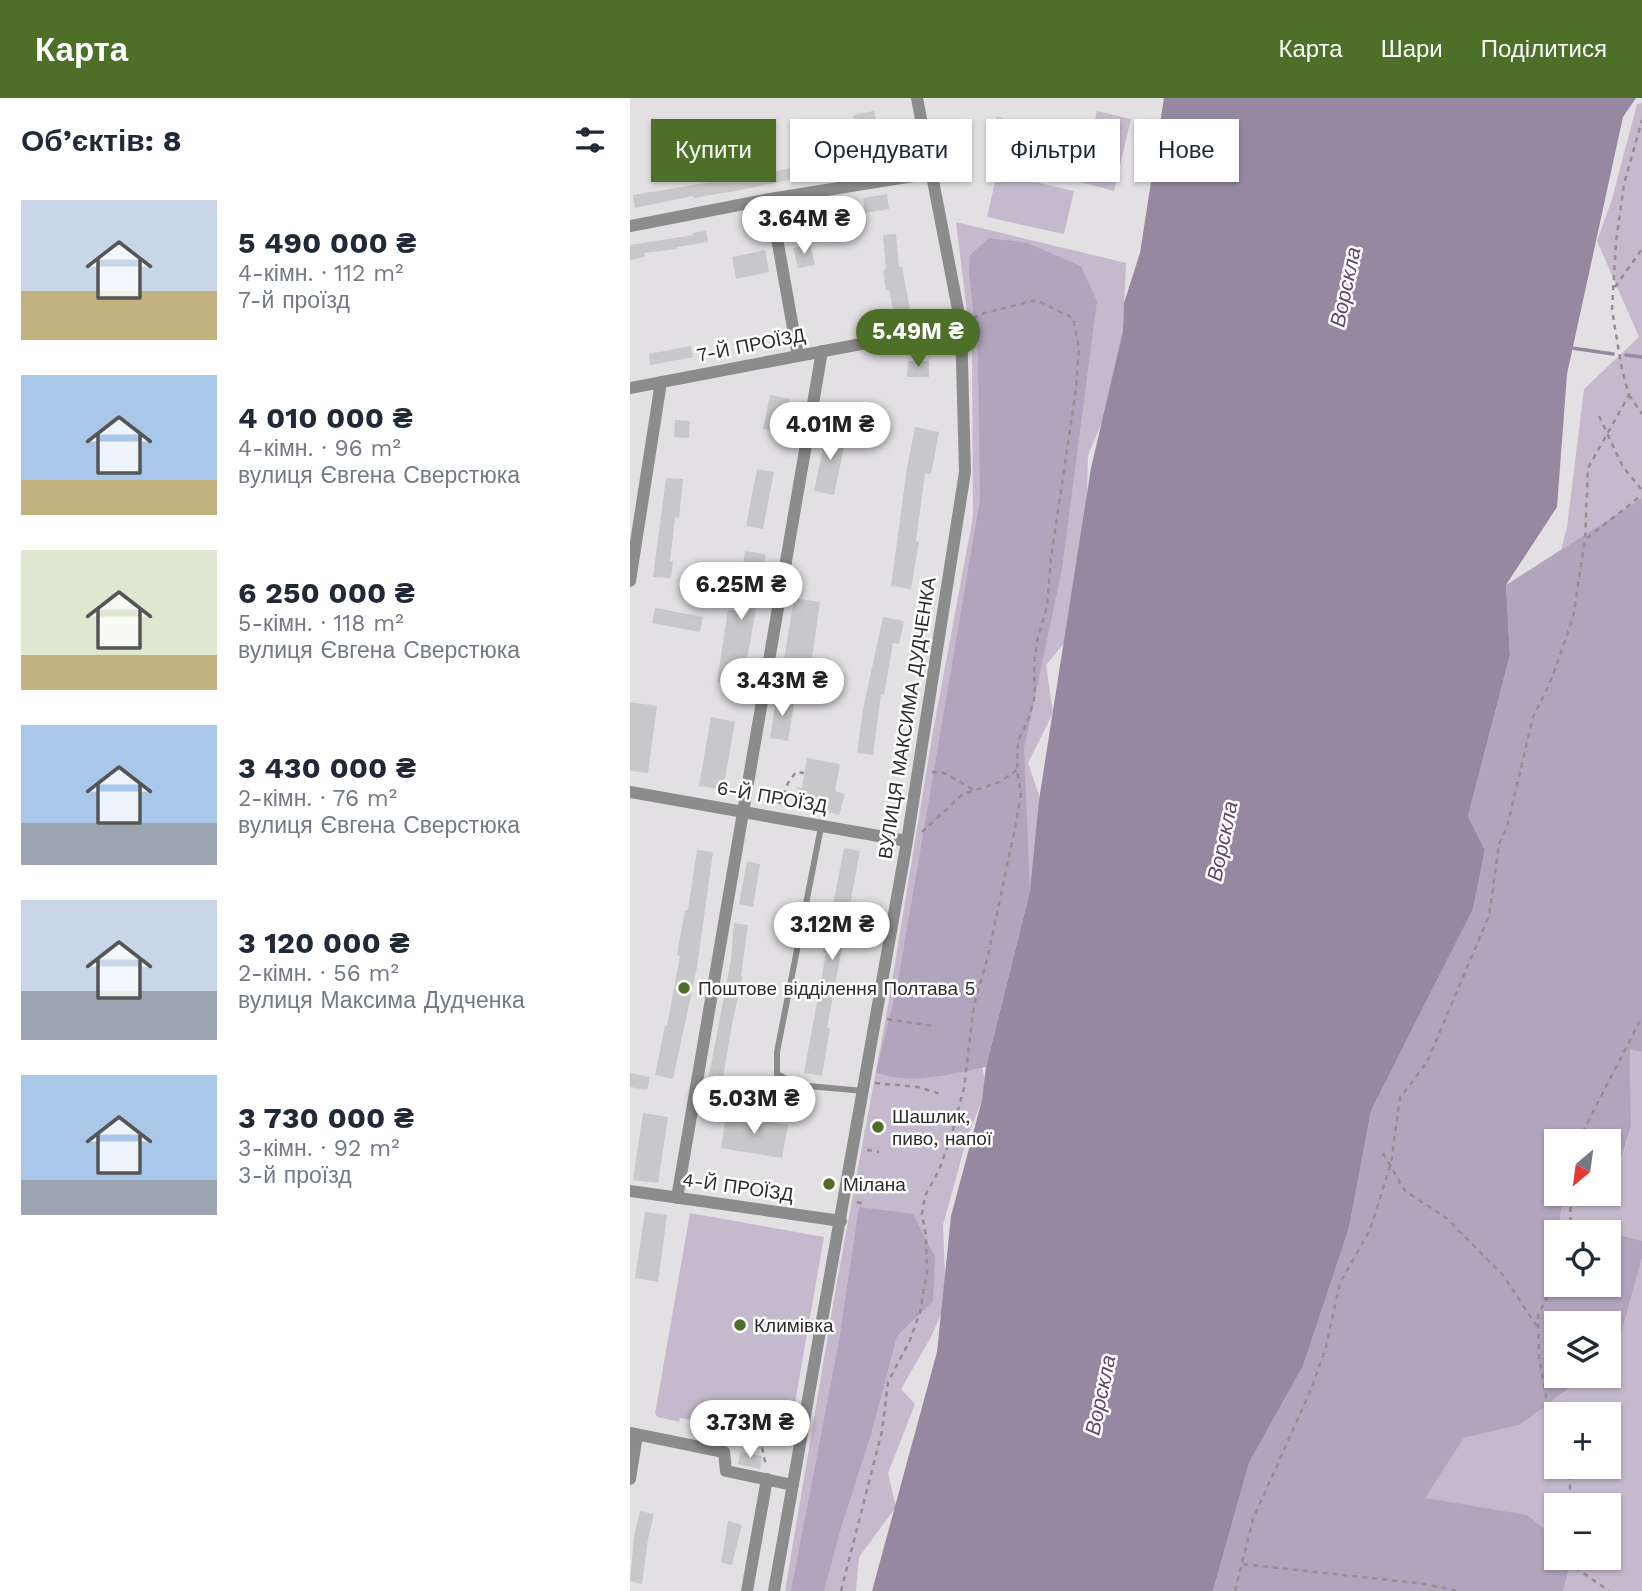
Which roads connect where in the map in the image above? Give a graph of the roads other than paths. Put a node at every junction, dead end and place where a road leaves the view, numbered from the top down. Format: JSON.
{"nodes":[{"id":1,"x":917,"y":98,"type":"edge"},
{"id":2,"x":921,"y":119,"type":"edge"},
{"id":3,"x":878,"y":182,"type":"edge"},
{"id":4,"x":934,"y":182,"type":"edge"},
{"id":5,"x":770,"y":200,"type":"junction"},
{"id":6,"x":630,"y":226,"type":"edge"},
{"id":7,"x":961,"y":325,"type":"junction"},
{"id":8,"x":822,"y":351,"type":"junction"},
{"id":9,"x":798,"y":356,"type":"junction"},
{"id":10,"x":661,"y":382,"type":"junction"},
{"id":11,"x":630,"y":388,"type":"edge"},
{"id":12,"x":630,"y":581,"type":"edge"},
{"id":13,"x":630,"y":792,"type":"edge"},
{"id":14,"x":744,"y":811,"type":"junction"},
{"id":15,"x":821,"y":825,"type":"junction"},
{"id":16,"x":907,"y":841,"type":"junction"},
{"id":17,"x":868,"y":1087,"type":"junction"},
{"id":18,"x":630,"y":1191,"type":"edge"},
{"id":19,"x":677,"y":1198,"type":"junction"},
{"id":20,"x":841,"y":1221,"type":"junction"},
{"id":21,"x":633,"y":1434,"type":"edge"},
{"id":22,"x":630,"y":1479,"type":"edge"},
{"id":23,"x":767,"y":1479,"type":"junction"},
{"id":24,"x":793,"y":1485,"type":"junction"},
{"id":25,"x":747,"y":1591,"type":"edge"},
{"id":26,"x":774,"y":1591,"type":"edge"}],
"edges":[{"from":1,"to":2,"type":"street","name":"ВУЛИЦЯ МАКСИМА ДУДЧЕНКА"},
{"from":3,"to":5,"type":"street"},
{"from":4,"to":7,"type":"street","name":"ВУЛИЦЯ МАКСИМА ДУДЧЕНКА"},
{"from":5,"to":6,"type":"street"},
{"from":5,"to":9,"type":"street"},
{"from":7,"to":8,"type":"street","name":"7-Й ПРОЇЗД"},
{"from":7,"to":16,"type":"street","name":"ВУЛИЦЯ МАКСИМА ДУДЧЕНКА"},
{"from":8,"to":9,"type":"street","name":"7-Й ПРОЇЗД"},
{"from":8,"to":14,"type":"street"},
{"from":9,"to":10,"type":"street","name":"7-Й ПРОЇЗД"},
{"from":10,"to":11,"type":"street","name":"7-Й ПРОЇЗД"},
{"from":10,"to":12,"type":"street"},
{"from":13,"to":14,"type":"street","name":"6-Й ПРОЇЗД"},
{"from":14,"to":15,"type":"street","name":"6-Й ПРОЇЗД"},
{"from":14,"to":19,"type":"street"},
{"from":15,"to":16,"type":"street","name":"6-Й ПРОЇЗД"},
{"from":15,"to":17,"type":"lane"},
{"from":16,"to":17,"type":"street","name":"ВУЛИЦЯ МАКСИМА ДУДЧЕНКА"},
{"from":17,"to":20,"type":"street","name":"ВУЛИЦЯ МАКСИМА ДУДЧЕНКА"},
{"from":18,"to":19,"type":"street","name":"4-Й ПРОЇЗД"},
{"from":19,"to":20,"type":"street","name":"4-Й ПРОЇЗД"},
{"from":20,"to":24,"type":"street","name":"ВУЛИЦЯ МАКСИМА ДУДЧЕНКА"},
{"from":21,"to":22,"type":"street"},
{"from":21,"to":23,"type":"street"},
{"from":23,"to":24,"type":"street"},
{"from":23,"to":25,"type":"street"},
{"from":24,"to":26,"type":"street","name":"ВУЛИЦЯ МАКСИМА ДУДЧЕНКА"}]}
